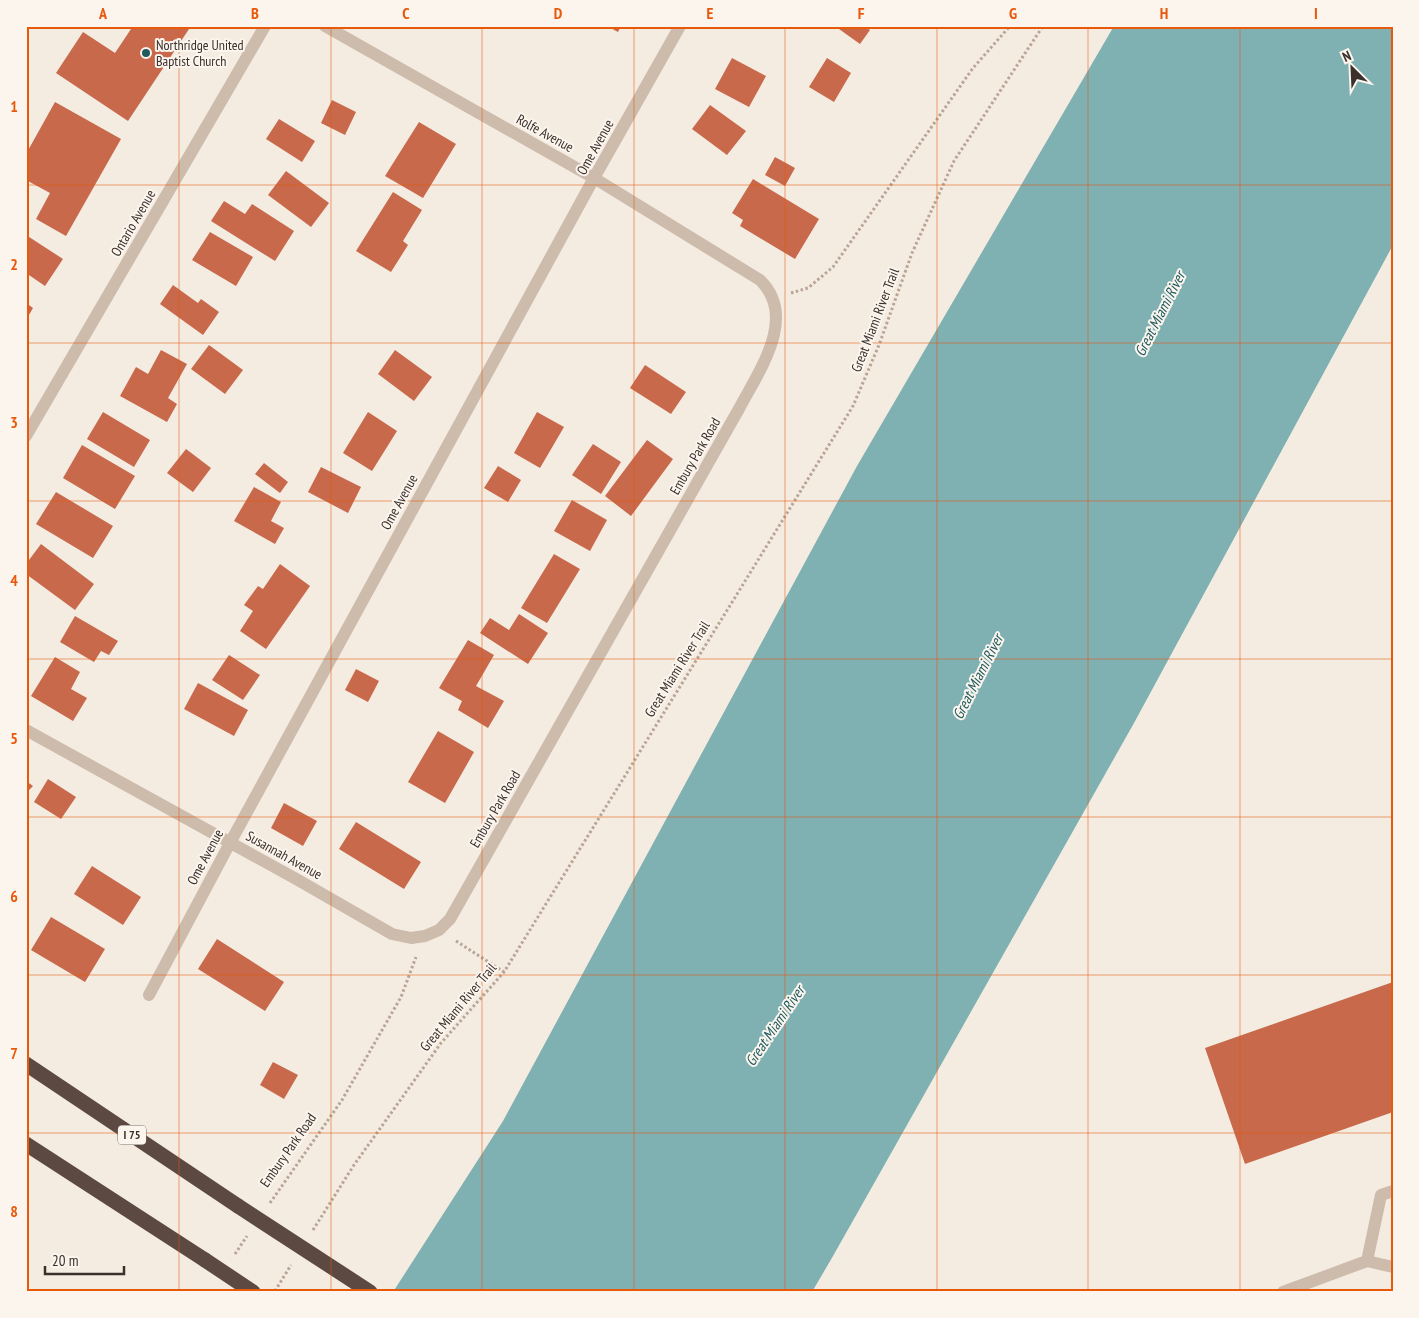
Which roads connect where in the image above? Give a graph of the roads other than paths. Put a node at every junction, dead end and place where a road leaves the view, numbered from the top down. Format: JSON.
{"nodes":[{"id":1,"x":265,"y":26,"type":"edge"},
{"id":2,"x":325,"y":26,"type":"edge"},
{"id":3,"x":680,"y":26,"type":"edge"},
{"id":4,"x":594,"y":178,"type":"junction"},
{"id":5,"x":776,"y":321,"type":"joint"},
{"id":6,"x":26,"y":436,"type":"edge"},
{"id":7,"x":26,"y":730,"type":"edge"},
{"id":8,"x":230,"y":842,"type":"junction"},
{"id":9,"x":425,"y":936,"type":"joint"},
{"id":10,"x":149,"y":995,"type":"dead end"},
{"id":11,"x":26,"y":1064,"type":"edge"},
{"id":12,"x":26,"y":1144,"type":"edge"},
{"id":13,"x":1393,"y":1191,"type":"edge"},
{"id":14,"x":1367,"y":1262,"type":"junction"},
{"id":15,"x":1393,"y":1267,"type":"edge"},
{"id":16,"x":253,"y":1292,"type":"edge"},
{"id":17,"x":370,"y":1292,"type":"edge"},
{"id":18,"x":1283,"y":1292,"type":"edge"}],
"edges":[{"from":1,"to":6,"type":"street","name":"Ontario Avenue"},
{"from":2,"to":4,"type":"street","name":"Rolfe Avenue"},
{"from":3,"to":4,"type":"street","name":"Ome Avenue"},
{"from":4,"to":5,"type":"street","name":"Rolfe Avenue"},
{"from":4,"to":8,"type":"street","name":"Ome Avenue"},
{"from":5,"to":9,"type":"street","name":"Embury Park Road"},
{"from":7,"to":8,"type":"street","name":"Susannah Avenue"},
{"from":8,"to":9,"type":"street","name":"Susannah Avenue"},
{"from":8,"to":10,"type":"street","name":"Ome Avenue"},
{"from":11,"to":17,"type":"highway","number":"I 75","bridge":true},
{"from":12,"to":16,"type":"highway","bridge":true},
{"from":13,"to":14,"type":"street"},
{"from":14,"to":15,"type":"street"},
{"from":14,"to":18,"type":"street"}]}
